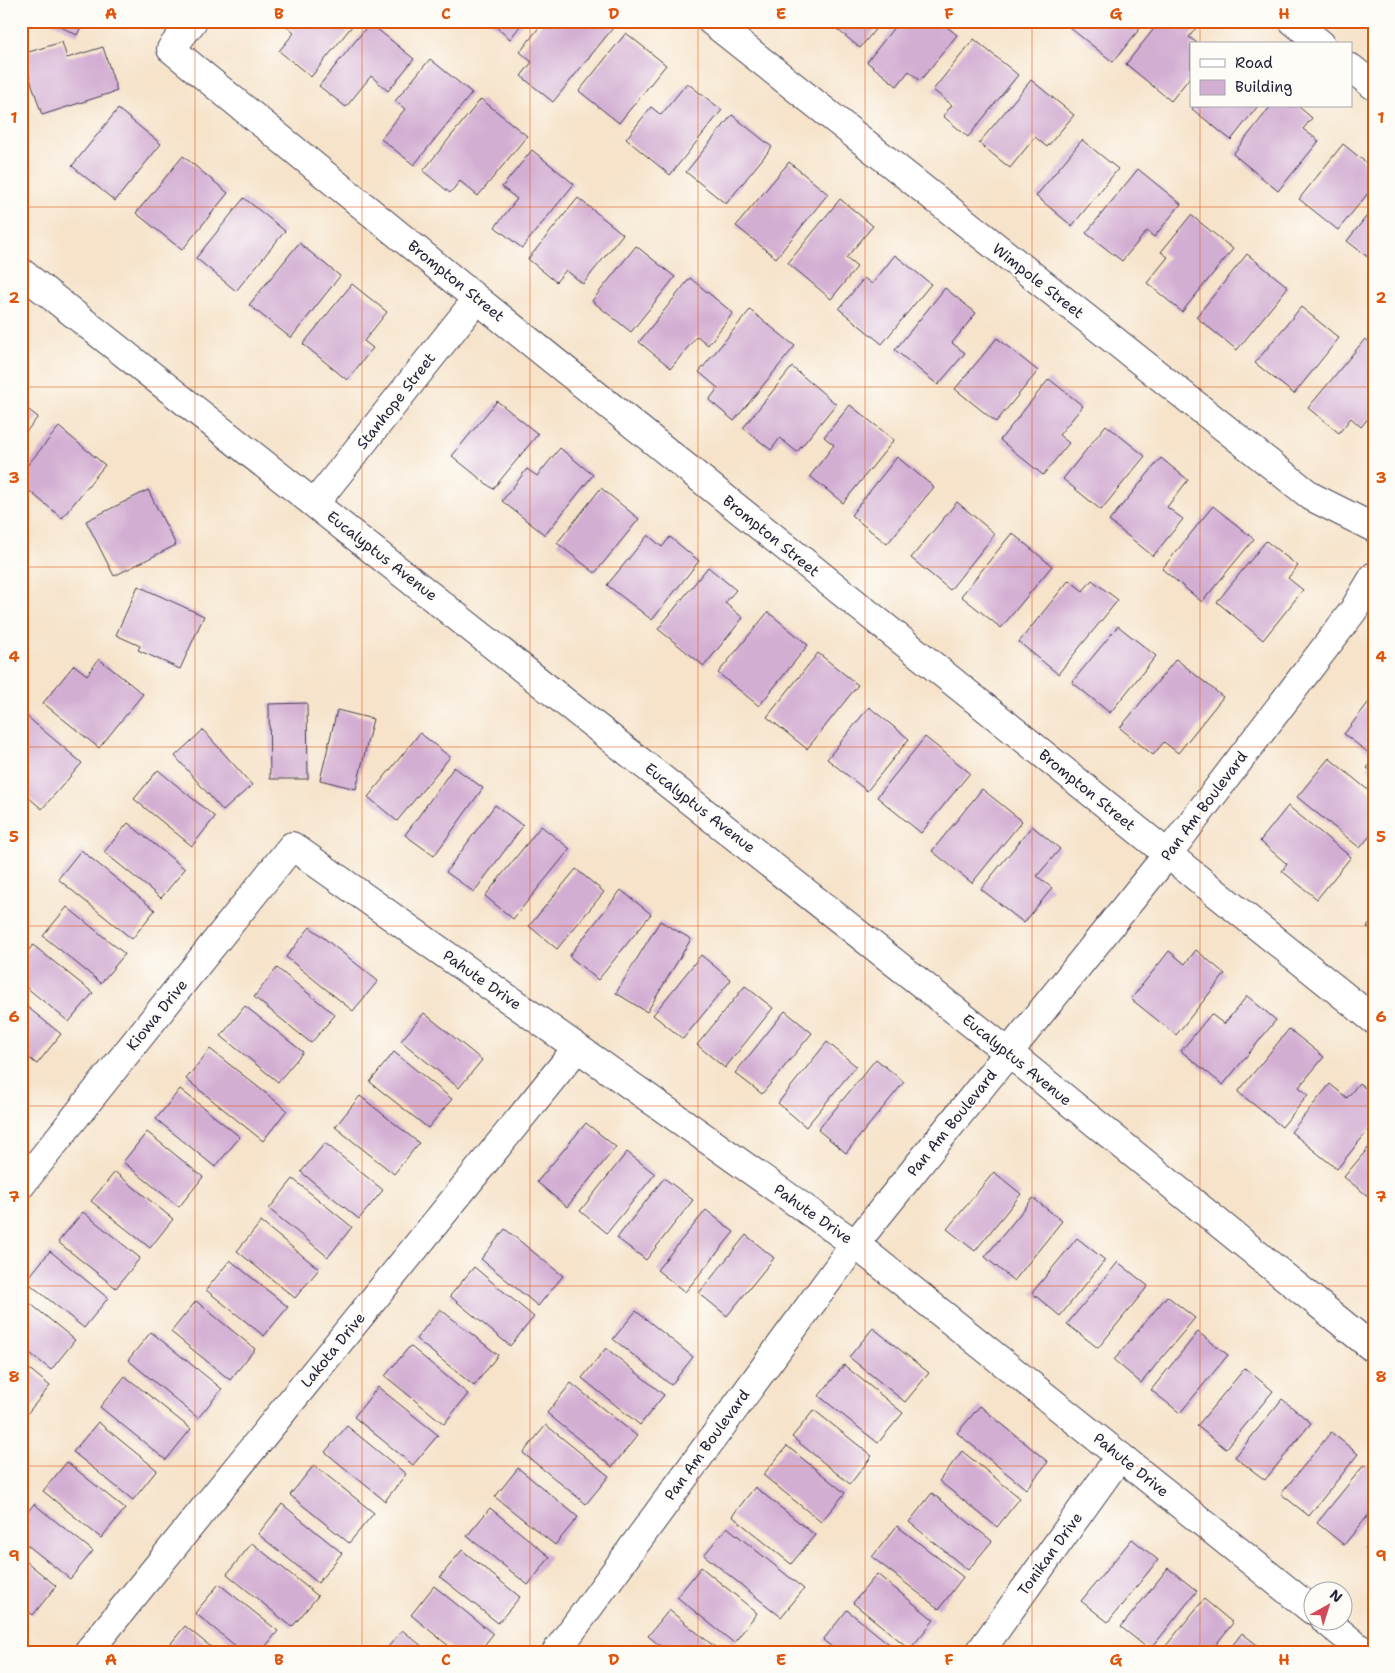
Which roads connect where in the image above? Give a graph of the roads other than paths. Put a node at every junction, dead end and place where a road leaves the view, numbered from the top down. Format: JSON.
{"nodes":[{"id":1,"x":192,"y":21,"type":"edge"},
{"id":2,"x":711,"y":21,"type":"edge"},
{"id":3,"x":1293,"y":21,"type":"edge"},
{"id":4,"x":1319,"y":42,"type":"edge"},
{"id":5,"x":1352,"y":69,"type":"edge"},
{"id":6,"x":1374,"y":86,"type":"edge"},
{"id":7,"x":21,"y":272,"type":"edge"},
{"id":8,"x":477,"y":299,"type":"junction"},
{"id":9,"x":315,"y":503,"type":"junction"},
{"id":10,"x":1374,"y":528,"type":"edge"},
{"id":11,"x":1374,"y":576,"type":"edge"},
{"id":12,"x":292,"y":846,"type":"joint"},
{"id":13,"x":1167,"y":854,"type":"junction"},
{"id":14,"x":1374,"y":1020,"type":"edge"},
{"id":15,"x":577,"y":1048,"type":"junction"},
{"id":16,"x":1008,"y":1053,"type":"junction"},
{"id":17,"x":21,"y":1185,"type":"edge"},
{"id":18,"x":855,"y":1244,"type":"junction"},
{"id":19,"x":1374,"y":1349,"type":"edge"},
{"id":20,"x":1120,"y":1456,"type":"junction"},
{"id":21,"x":1302,"y":1602,"type":"edge"},
{"id":22,"x":1337,"y":1630,"type":"edge"},
{"id":23,"x":88,"y":1652,"type":"edge"},
{"id":24,"x":556,"y":1652,"type":"edge"},
{"id":25,"x":980,"y":1652,"type":"edge"},
{"id":26,"x":1364,"y":1652,"type":"edge"}],
"edges":[{"from":1,"to":8,"type":"street","name":"Brompton Street"},
{"from":2,"to":10,"type":"street","name":"Wimpole Street"},
{"from":3,"to":4,"type":"street"},
{"from":5,"to":6,"type":"street"},
{"from":7,"to":9,"type":"street","name":"Eucalyptus Avenue"},
{"from":8,"to":9,"type":"street","name":"Stanhope Street"},
{"from":8,"to":13,"type":"street","name":"Brompton Street"},
{"from":9,"to":16,"type":"street","name":"Eucalyptus Avenue"},
{"from":11,"to":13,"type":"street","name":"Pan Am Boulevard"},
{"from":12,"to":15,"type":"street","name":"Pahute Drive"},
{"from":12,"to":17,"type":"street","name":"Kiowa Drive"},
{"from":13,"to":14,"type":"street","name":"Brompton Street"},
{"from":13,"to":16,"type":"street","name":"Pan Am Boulevard"},
{"from":15,"to":18,"type":"street","name":"Pahute Drive"},
{"from":15,"to":23,"type":"street","name":"Lakota Drive"},
{"from":16,"to":18,"type":"street","name":"Pan Am Boulevard"},
{"from":16,"to":19,"type":"street","name":"Eucalyptus Avenue"},
{"from":18,"to":20,"type":"street","name":"Pahute Drive"},
{"from":18,"to":24,"type":"street","name":"Pan Am Boulevard"},
{"from":20,"to":21,"type":"street","name":"Pahute Drive"},
{"from":20,"to":25,"type":"street","name":"Tonikan Drive"},
{"from":22,"to":26,"type":"street"}]}
